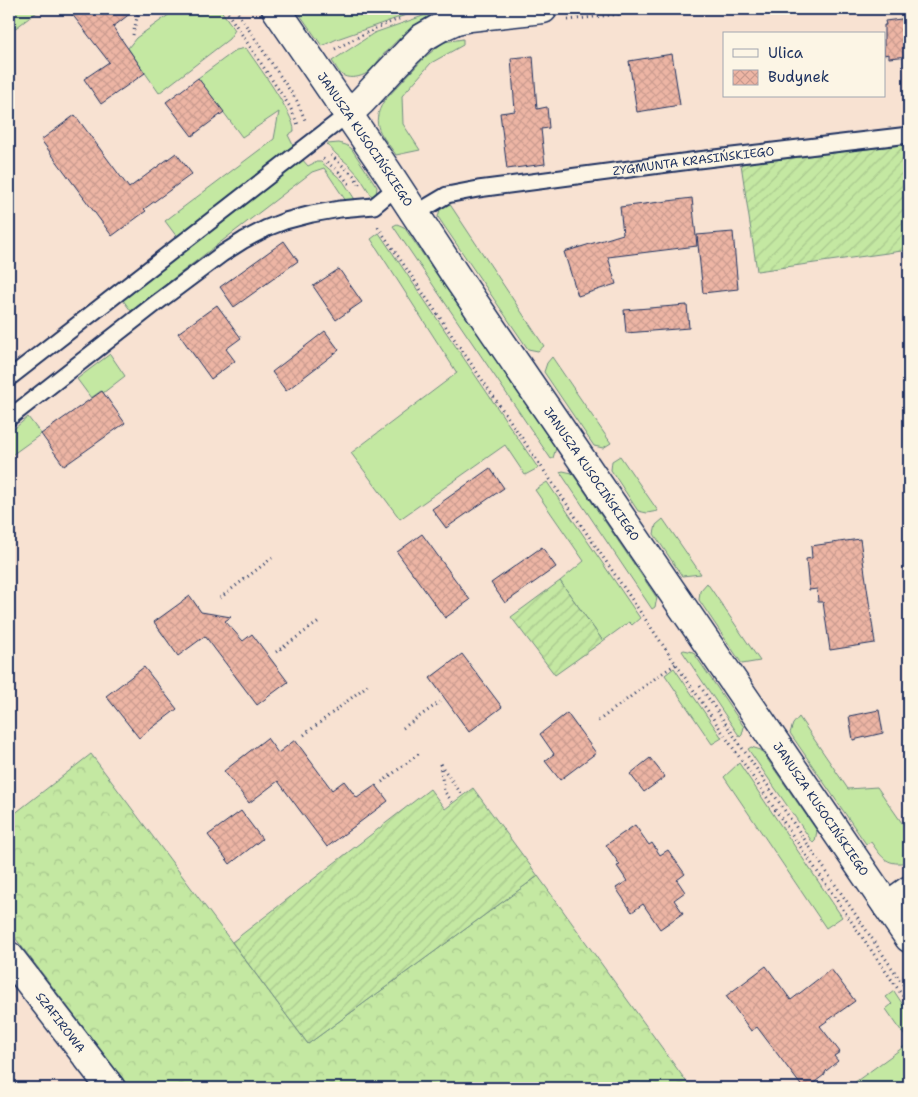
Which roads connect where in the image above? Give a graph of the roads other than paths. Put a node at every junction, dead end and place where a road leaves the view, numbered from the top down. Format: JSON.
{"nodes":[{"id":1,"x":276,"y":9,"type":"edge"},
{"id":2,"x":554,"y":14,"type":"edge"},
{"id":3,"x":348,"y":114,"type":"junction"},
{"id":4,"x":909,"y":135,"type":"edge"},
{"id":5,"x":397,"y":187,"type":"junction"},
{"id":6,"x":415,"y":214,"type":"junction"},
{"id":7,"x":9,"y":378,"type":"edge"},
{"id":8,"x":9,"y":418,"type":"edge"},
{"id":9,"x":909,"y":890,"type":"edge"},
{"id":10,"x":888,"y":906,"type":"junction"},
{"id":11,"x":909,"y":938,"type":"edge"},
{"id":12,"x":9,"y":956,"type":"edge"},
{"id":13,"x":110,"y":1088,"type":"edge"}],
"edges":[{"from":1,"to":3,"type":"street","name":"JANUSZA KUSOCIŃSKIEGO"},
{"from":2,"to":3,"type":"street"},
{"from":3,"to":5,"type":"street","name":"JANUSZA KUSOCIŃSKIEGO"},
{"from":3,"to":7,"type":"lane"},
{"from":4,"to":6,"type":"lane","name":"ZYGMUNTA KRASIŃSKIEGO"},
{"from":5,"to":6,"type":"street","name":"JANUSZA KUSOCIŃSKIEGO"},
{"from":5,"to":8,"type":"lane"},
{"from":6,"to":10,"type":"street","name":"JANUSZA KUSOCIŃSKIEGO"},
{"from":9,"to":10,"type":"street"},
{"from":10,"to":11,"type":"street","name":"JANUSZA KUSOCIŃSKIEGO"},
{"from":12,"to":13,"type":"street","name":"SZAFIROWA"}]}
